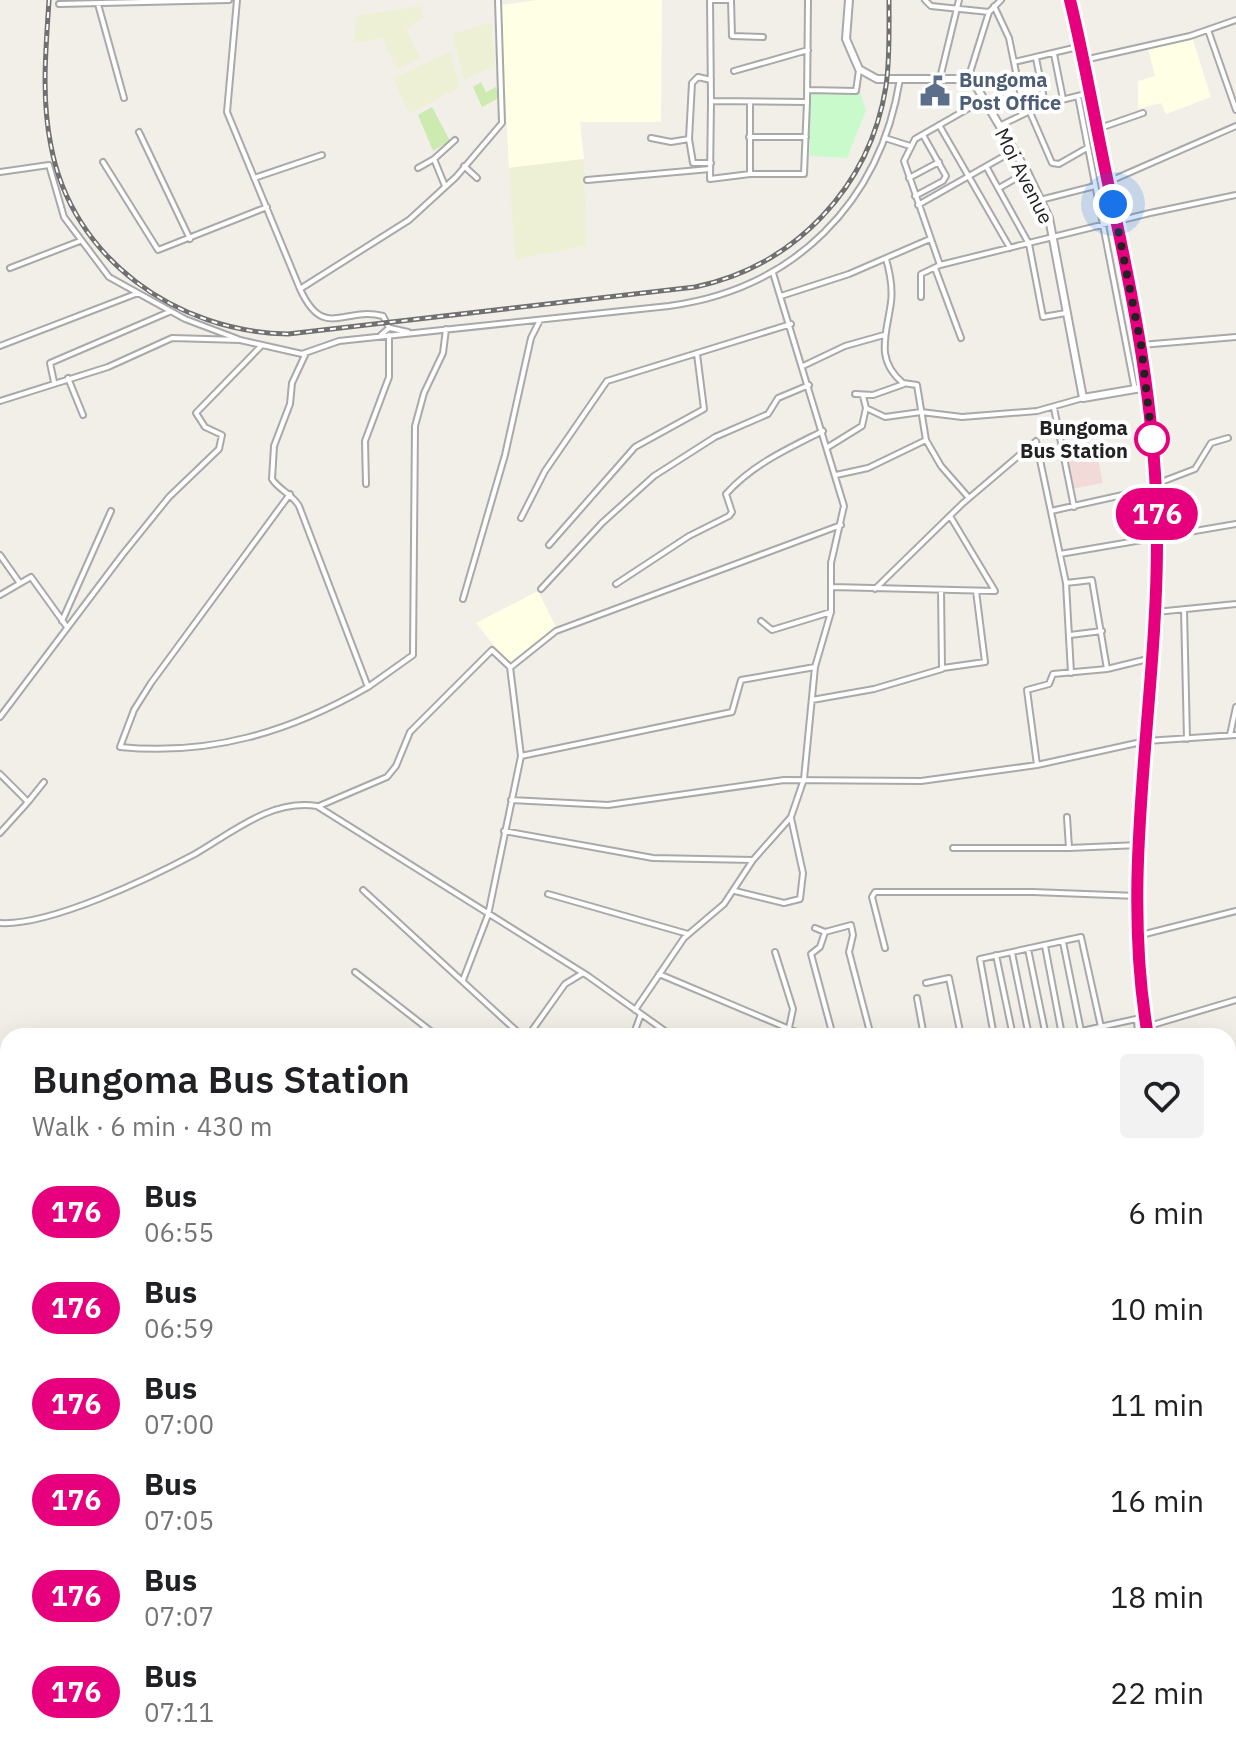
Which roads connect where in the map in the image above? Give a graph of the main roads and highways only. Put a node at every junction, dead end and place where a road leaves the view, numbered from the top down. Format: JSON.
{"nodes":[{"id":1,"x":1070,"y":0,"type":"edge"},
{"id":2,"x":1144,"y":1025,"type":"edge"}],
"edges":[{"from":1,"to":2,"type":"main road"}]}
